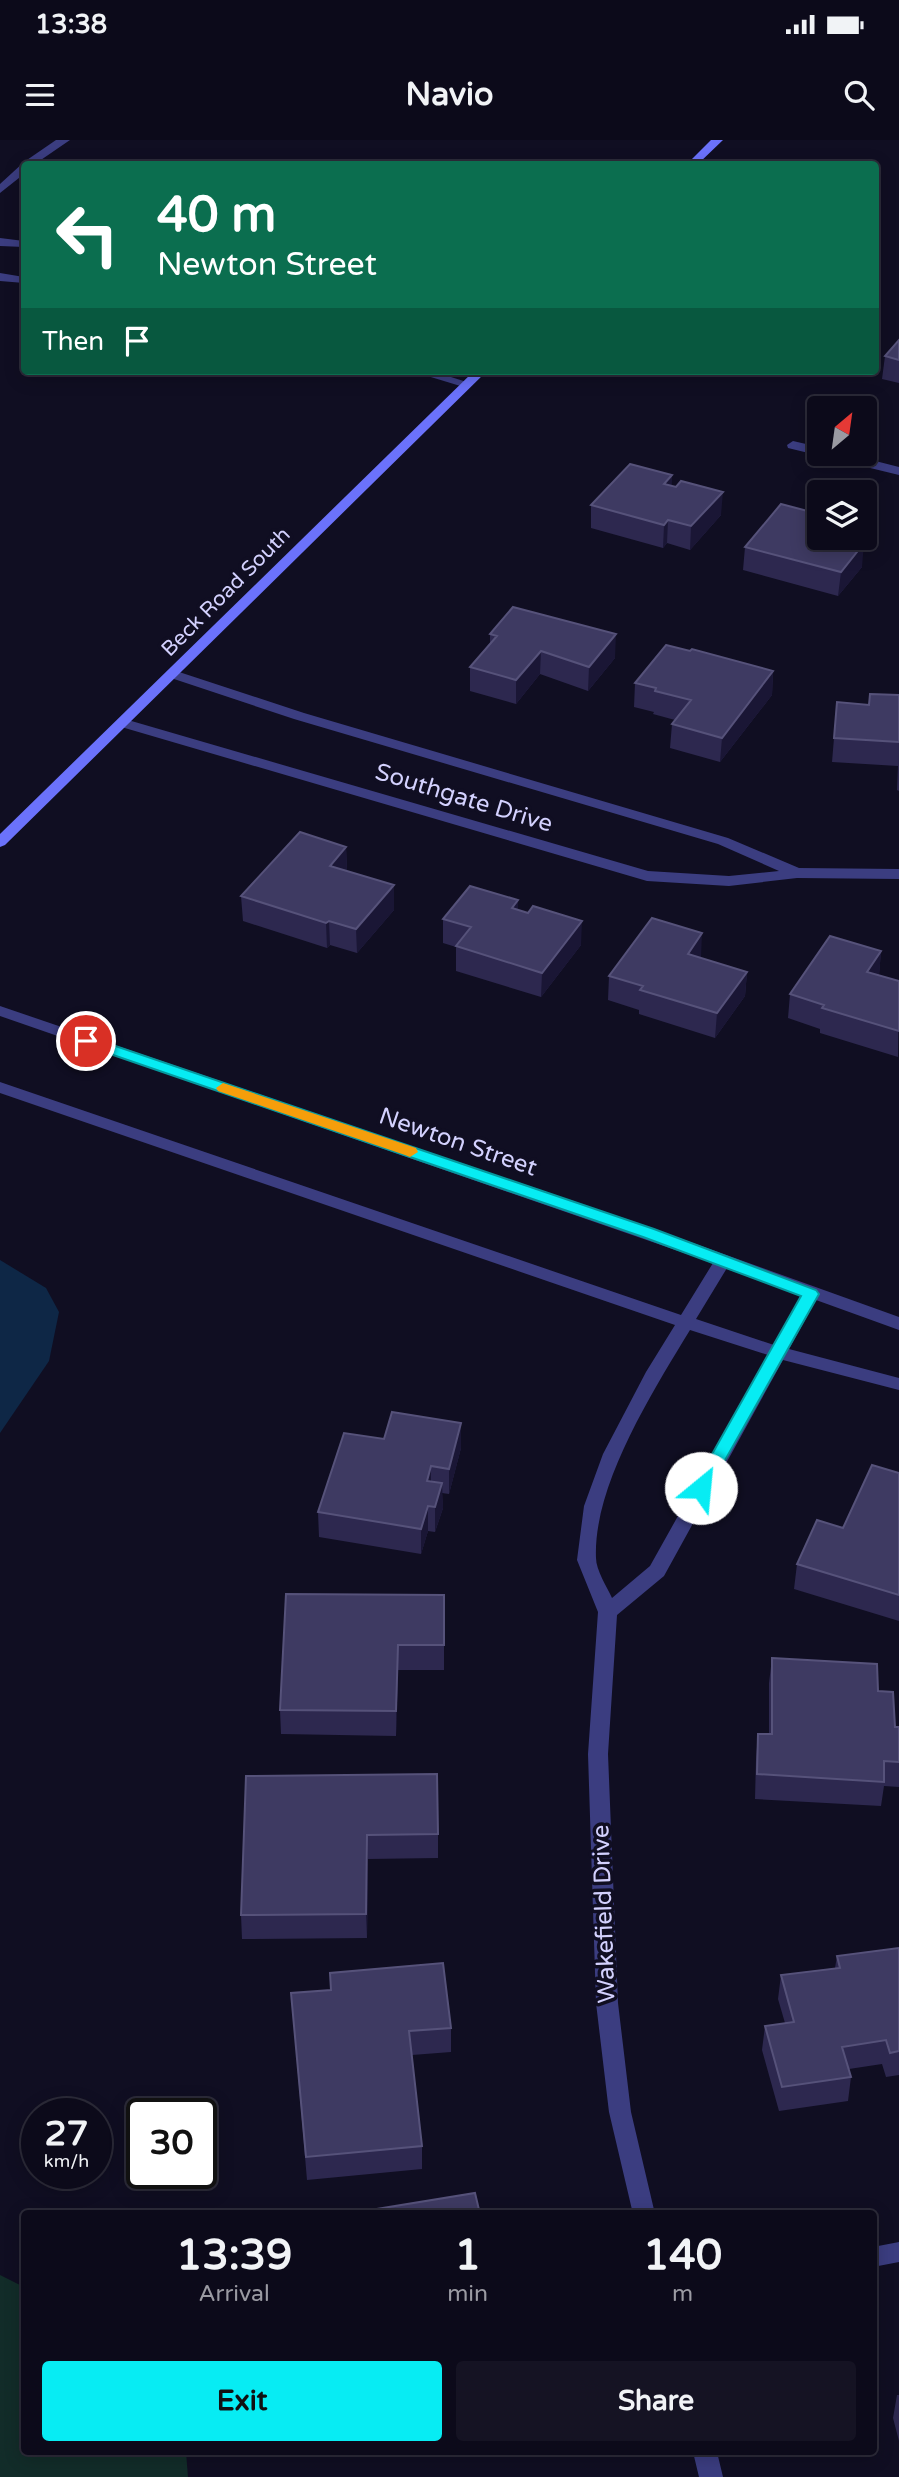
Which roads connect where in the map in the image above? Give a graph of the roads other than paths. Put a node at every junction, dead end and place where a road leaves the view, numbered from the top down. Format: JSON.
{"nodes":[{"id":1,"x":64,"y":140,"type":"edge"},
{"id":2,"x":717,"y":140,"type":"edge"},
{"id":3,"x":33,"y":161,"type":"edge"},
{"id":4,"x":695,"y":161,"type":"edge"},
{"id":5,"x":21,"y":171,"type":"edge"},
{"id":6,"x":0,"y":190,"type":"edge"},
{"id":7,"x":0,"y":242,"type":"edge"},
{"id":8,"x":21,"y":244,"type":"edge"},
{"id":9,"x":0,"y":277,"type":"edge"},
{"id":10,"x":21,"y":280,"type":"edge"},
{"id":11,"x":432,"y":375,"type":"edge"},
{"id":12,"x":477,"y":375,"type":"edge"},
{"id":13,"x":467,"y":384,"type":"junction"},
{"id":14,"x":793,"y":445,"type":"dead end"},
{"id":15,"x":807,"y":448,"type":"edge"},
{"id":16,"x":877,"y":466,"type":"edge"},
{"id":17,"x":899,"y":471,"type":"edge"},
{"id":18,"x":173,"y":674,"type":"junction"},
{"id":19,"x":123,"y":723,"type":"junction"},
{"id":20,"x":0,"y":842,"type":"edge"},
{"id":21,"x":797,"y":873,"type":"junction"},
{"id":22,"x":899,"y":874,"type":"edge"},
{"id":23,"x":0,"y":1011,"type":"edge"},
{"id":24,"x":0,"y":1087,"type":"edge"},
{"id":25,"x":723,"y":1261,"type":"junction"},
{"id":26,"x":811,"y":1294,"type":"junction"},
{"id":27,"x":684,"y":1322,"type":"junction"},
{"id":28,"x":899,"y":1324,"type":"edge"},
{"id":29,"x":777,"y":1352,"type":"junction"},
{"id":30,"x":899,"y":1384,"type":"edge"},
{"id":31,"x":608,"y":1612,"type":"junction"},
{"id":32,"x":643,"y":2210,"type":"edge"},
{"id":33,"x":899,"y":2252,"type":"edge"},
{"id":34,"x":877,"y":2256,"type":"edge"},
{"id":35,"x":706,"y":2455,"type":"edge"},
{"id":36,"x":711,"y":2477,"type":"edge"}],
"edges":[{"from":1,"to":3,"type":"street"},
{"from":2,"to":4,"type":"main road"},
{"from":5,"to":6,"type":"street"},
{"from":7,"to":8,"type":"street"},
{"from":9,"to":10,"type":"street"},
{"from":11,"to":13,"type":"street"},
{"from":12,"to":13,"type":"main road","name":"Beck Road South"},
{"from":13,"to":18,"type":"main road","name":"Beck Road South"},
{"from":14,"to":15,"type":"street"},
{"from":16,"to":17,"type":"street"},
{"from":18,"to":19,"type":"main road","name":"Beck Road South"},
{"from":18,"to":21,"type":"street","name":"Southgate Drive"},
{"from":19,"to":20,"type":"main road","name":"Beck Road South"},
{"from":19,"to":21,"type":"street","name":"Southgate Drive"},
{"from":21,"to":22,"type":"street","name":"Southgate Drive"},
{"from":23,"to":25,"type":"street","name":"Newton Street"},
{"from":24,"to":27,"type":"street"},
{"from":25,"to":26,"type":"street","name":"Newton Street"},
{"from":25,"to":27,"type":"street","name":"Wakefield Drive"},
{"from":26,"to":28,"type":"street","name":"Newton Street"},
{"from":26,"to":29,"type":"street"},
{"from":27,"to":29,"type":"street"},
{"from":27,"to":31,"type":"street","name":"Wakefield Drive"},
{"from":29,"to":30,"type":"street"},
{"from":29,"to":31,"type":"street"},
{"from":31,"to":32,"type":"street","name":"Wakefield Drive"},
{"from":33,"to":34,"type":"street"},
{"from":35,"to":36,"type":"street"}]}
